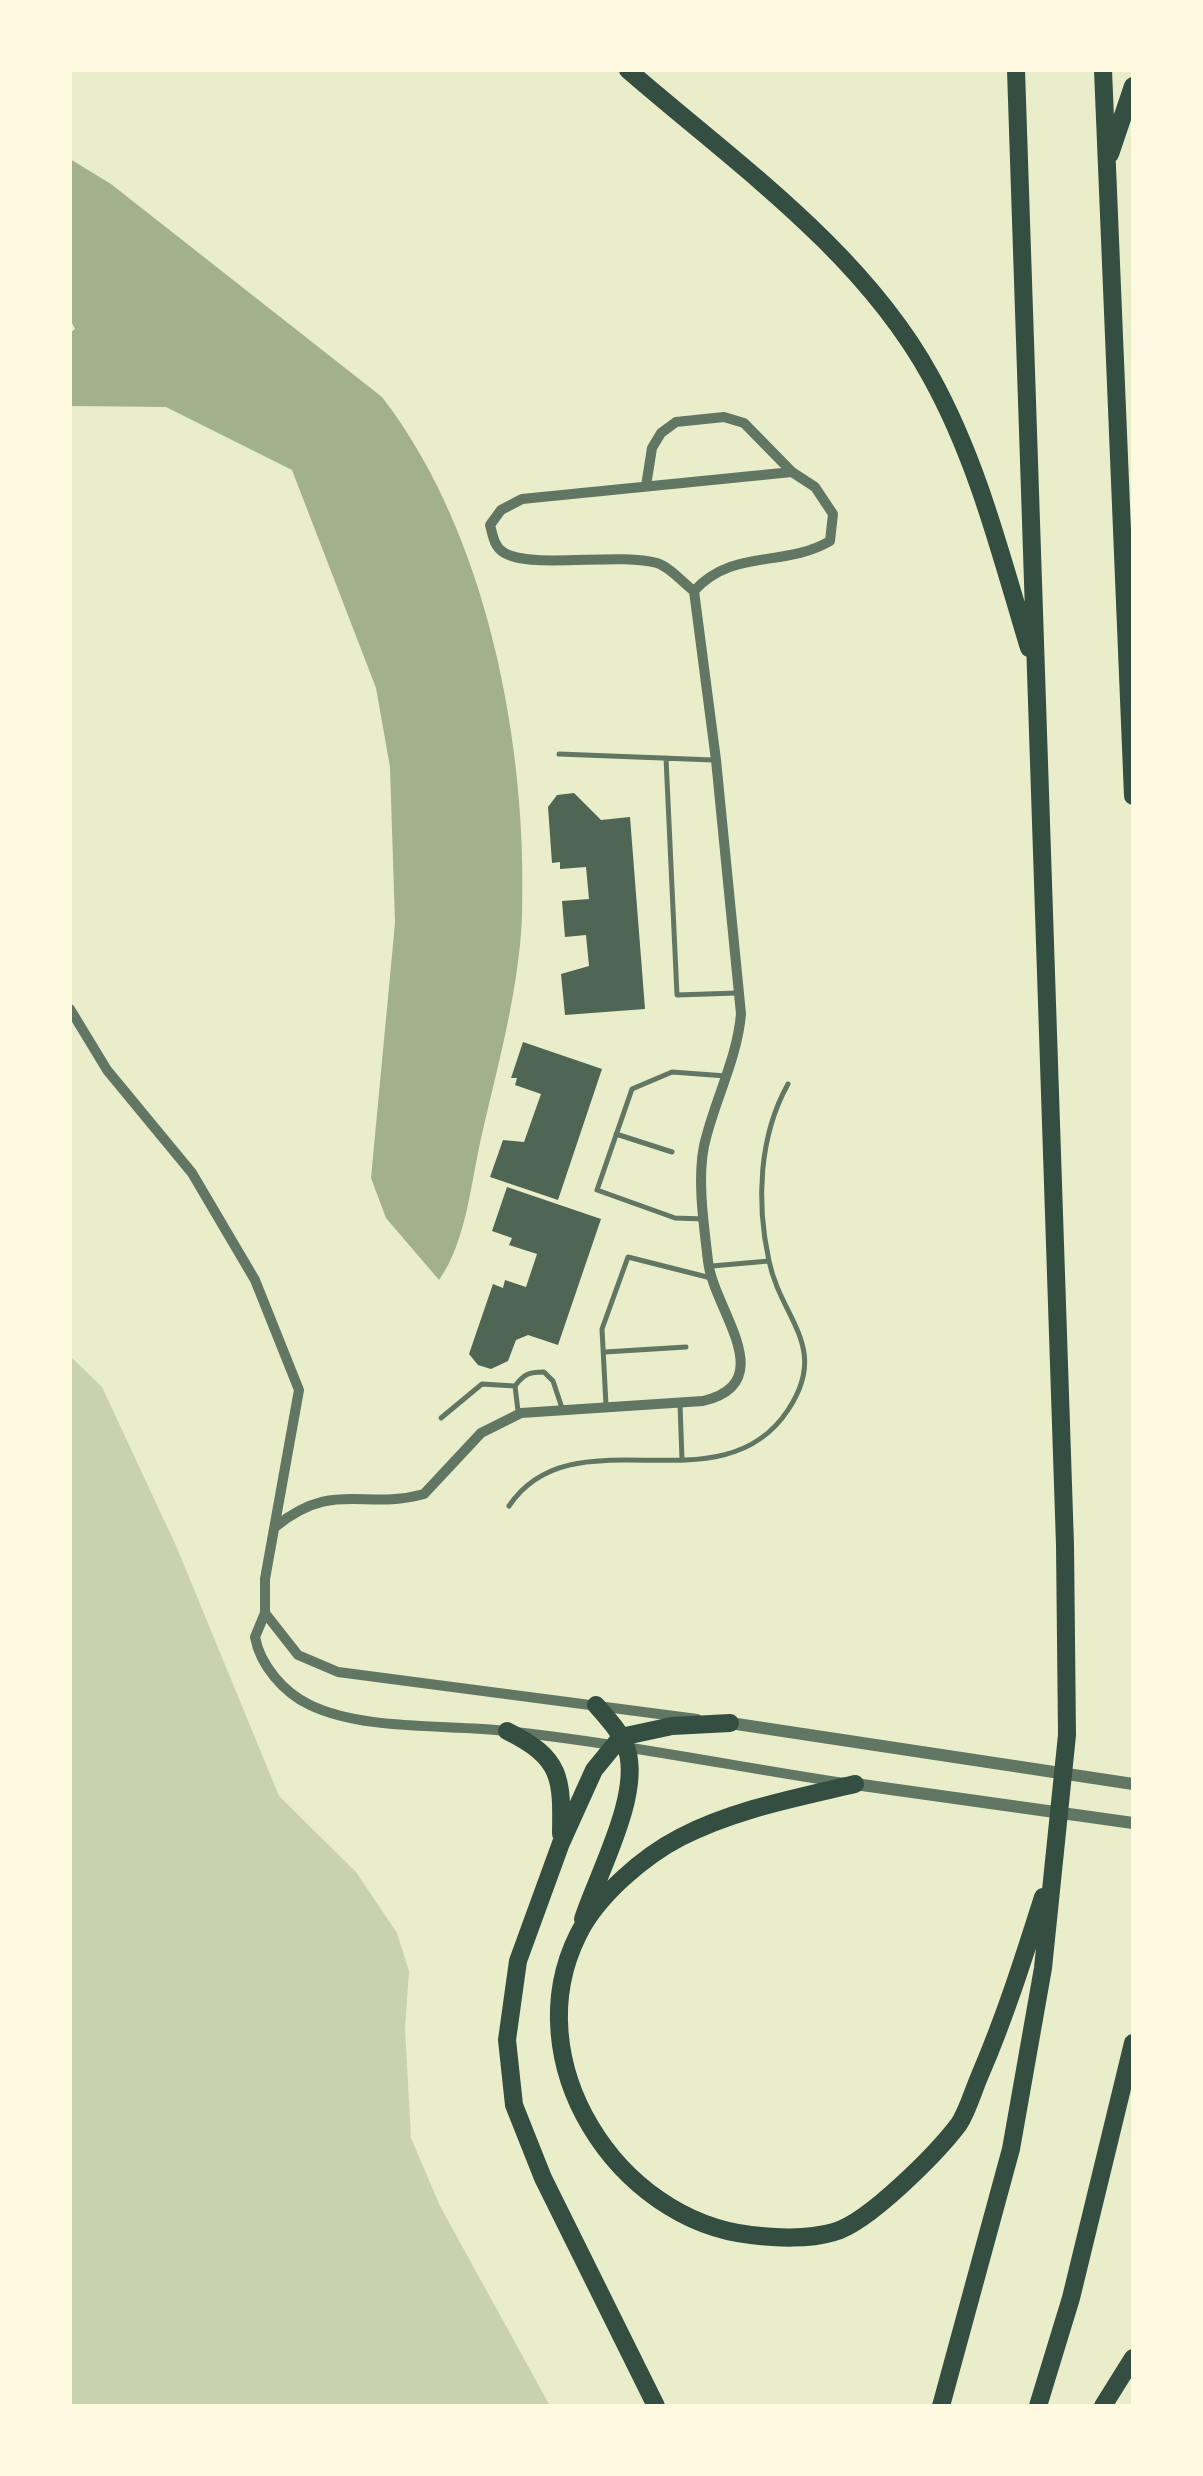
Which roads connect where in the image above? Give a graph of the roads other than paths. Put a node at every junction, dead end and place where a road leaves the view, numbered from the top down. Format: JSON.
{"nodes":[{"id":1,"x":628,"y":70,"type":"edge"},
{"id":2,"x":1016,"y":70,"type":"edge"},
{"id":3,"x":1102,"y":70,"type":"edge"},
{"id":4,"x":1133,"y":86,"type":"edge"},
{"id":5,"x":1106,"y":164,"type":"junction"},
{"id":6,"x":792,"y":472,"type":"junction"},
{"id":7,"x":646,"y":486,"type":"junction"},
{"id":8,"x":694,"y":592,"type":"junction"},
{"id":9,"x":1036,"y":673,"type":"junction"},
{"id":10,"x":559,"y":754,"type":"dead end"},
{"id":11,"x":666,"y":758,"type":"junction"},
{"id":12,"x":716,"y":760,"type":"junction"},
{"id":13,"x":1133,"y":796,"type":"edge"},
{"id":14,"x":740,"y":994,"type":"junction"},
{"id":15,"x":70,"y":1009,"type":"edge"},
{"id":16,"x":726,"y":1076,"type":"junction"},
{"id":17,"x":788,"y":1084,"type":"dead end"},
{"id":18,"x":616,"y":1134,"type":"junction"},
{"id":19,"x":672,"y":1152,"type":"dead end"},
{"id":20,"x":704,"y":1219,"type":"junction"},
{"id":21,"x":769,"y":1262,"type":"junction"},
{"id":22,"x":709,"y":1272,"type":"junction"},
{"id":23,"x":686,"y":1347,"type":"dead end"},
{"id":24,"x":604,"y":1352,"type":"junction"},
{"id":25,"x":516,"y":1386,"type":"junction"},
{"id":26,"x":680,"y":1404,"type":"junction"},
{"id":27,"x":606,"y":1405,"type":"junction"},
{"id":28,"x":562,"y":1408,"type":"junction"},
{"id":29,"x":519,"y":1414,"type":"junction"},
{"id":30,"x":441,"y":1418,"type":"dead end"},
{"id":31,"x":682,"y":1460,"type":"junction"},
{"id":32,"x":510,"y":1506,"type":"dead end"},
{"id":33,"x":274,"y":1528,"type":"junction"},
{"id":34,"x":265,"y":1613,"type":"junction"},
{"id":35,"x":596,"y":1705,"type":"junction"},
{"id":36,"x":730,"y":1723,"type":"junction"},
{"id":37,"x":508,"y":1731,"type":"junction"},
{"id":38,"x":620,"y":1745,"type":"junction"},
{"id":39,"x":855,"y":1784,"type":"junction"},
{"id":40,"x":1133,"y":1784,"type":"edge"},
{"id":41,"x":1133,"y":1823,"type":"edge"},
{"id":42,"x":561,"y":1842,"type":"junction"},
{"id":43,"x":1054,"y":1863,"type":"junction"},
{"id":44,"x":578,"y":1934,"type":"junction"},
{"id":45,"x":1133,"y":2042,"type":"edge"},
{"id":46,"x":1133,"y":2358,"type":"edge"},
{"id":47,"x":656,"y":2406,"type":"edge"},
{"id":48,"x":940,"y":2406,"type":"edge"},
{"id":49,"x":1038,"y":2406,"type":"edge"},
{"id":50,"x":1103,"y":2406,"type":"edge"}],
"edges":[{"from":1,"to":9,"type":"highway"},
{"from":2,"to":9,"type":"highway"},
{"from":3,"to":5,"type":"highway"},
{"from":4,"to":5,"type":"highway"},
{"from":5,"to":13,"type":"highway"},
{"from":6,"to":7,"type":"street"},
{"from":6,"to":7,"type":"street"},
{"from":6,"to":8,"type":"street"},
{"from":7,"to":8,"type":"street"},
{"from":8,"to":12,"type":"street"},
{"from":9,"to":43,"type":"highway"},
{"from":10,"to":11,"type":"lane"},
{"from":11,"to":12,"type":"lane"},
{"from":11,"to":14,"type":"lane"},
{"from":12,"to":14,"type":"street"},
{"from":14,"to":16,"type":"street"},
{"from":15,"to":33,"type":"street"},
{"from":16,"to":18,"type":"lane"},
{"from":16,"to":20,"type":"street"},
{"from":17,"to":21,"type":"lane"},
{"from":18,"to":19,"type":"lane"},
{"from":18,"to":20,"type":"lane"},
{"from":20,"to":22,"type":"street"},
{"from":21,"to":22,"type":"lane"},
{"from":21,"to":31,"type":"lane"},
{"from":22,"to":24,"type":"lane"},
{"from":22,"to":26,"type":"street"},
{"from":23,"to":24,"type":"lane"},
{"from":24,"to":27,"type":"lane"},
{"from":25,"to":28,"type":"lane"},
{"from":25,"to":29,"type":"lane"},
{"from":25,"to":30,"type":"lane"},
{"from":26,"to":27,"type":"street"},
{"from":26,"to":31,"type":"lane"},
{"from":27,"to":28,"type":"street"},
{"from":28,"to":29,"type":"street"},
{"from":29,"to":33,"type":"street"},
{"from":31,"to":32,"type":"lane"},
{"from":33,"to":34,"type":"street"},
{"from":34,"to":35,"type":"street"},
{"from":34,"to":37,"type":"street"},
{"from":35,"to":36,"type":"street"},
{"from":35,"to":38,"type":"highway"},
{"from":36,"to":38,"type":"highway"},
{"from":36,"to":40,"type":"street"},
{"from":37,"to":38,"type":"street"},
{"from":37,"to":42,"type":"highway"},
{"from":38,"to":39,"type":"street"},
{"from":38,"to":42,"type":"highway"},
{"from":38,"to":44,"type":"highway"},
{"from":39,"to":41,"type":"street"},
{"from":39,"to":44,"type":"highway"},
{"from":42,"to":47,"type":"highway"},
{"from":43,"to":44,"type":"highway"},
{"from":43,"to":48,"type":"highway"},
{"from":45,"to":49,"type":"highway"},
{"from":46,"to":50,"type":"highway"}]}
